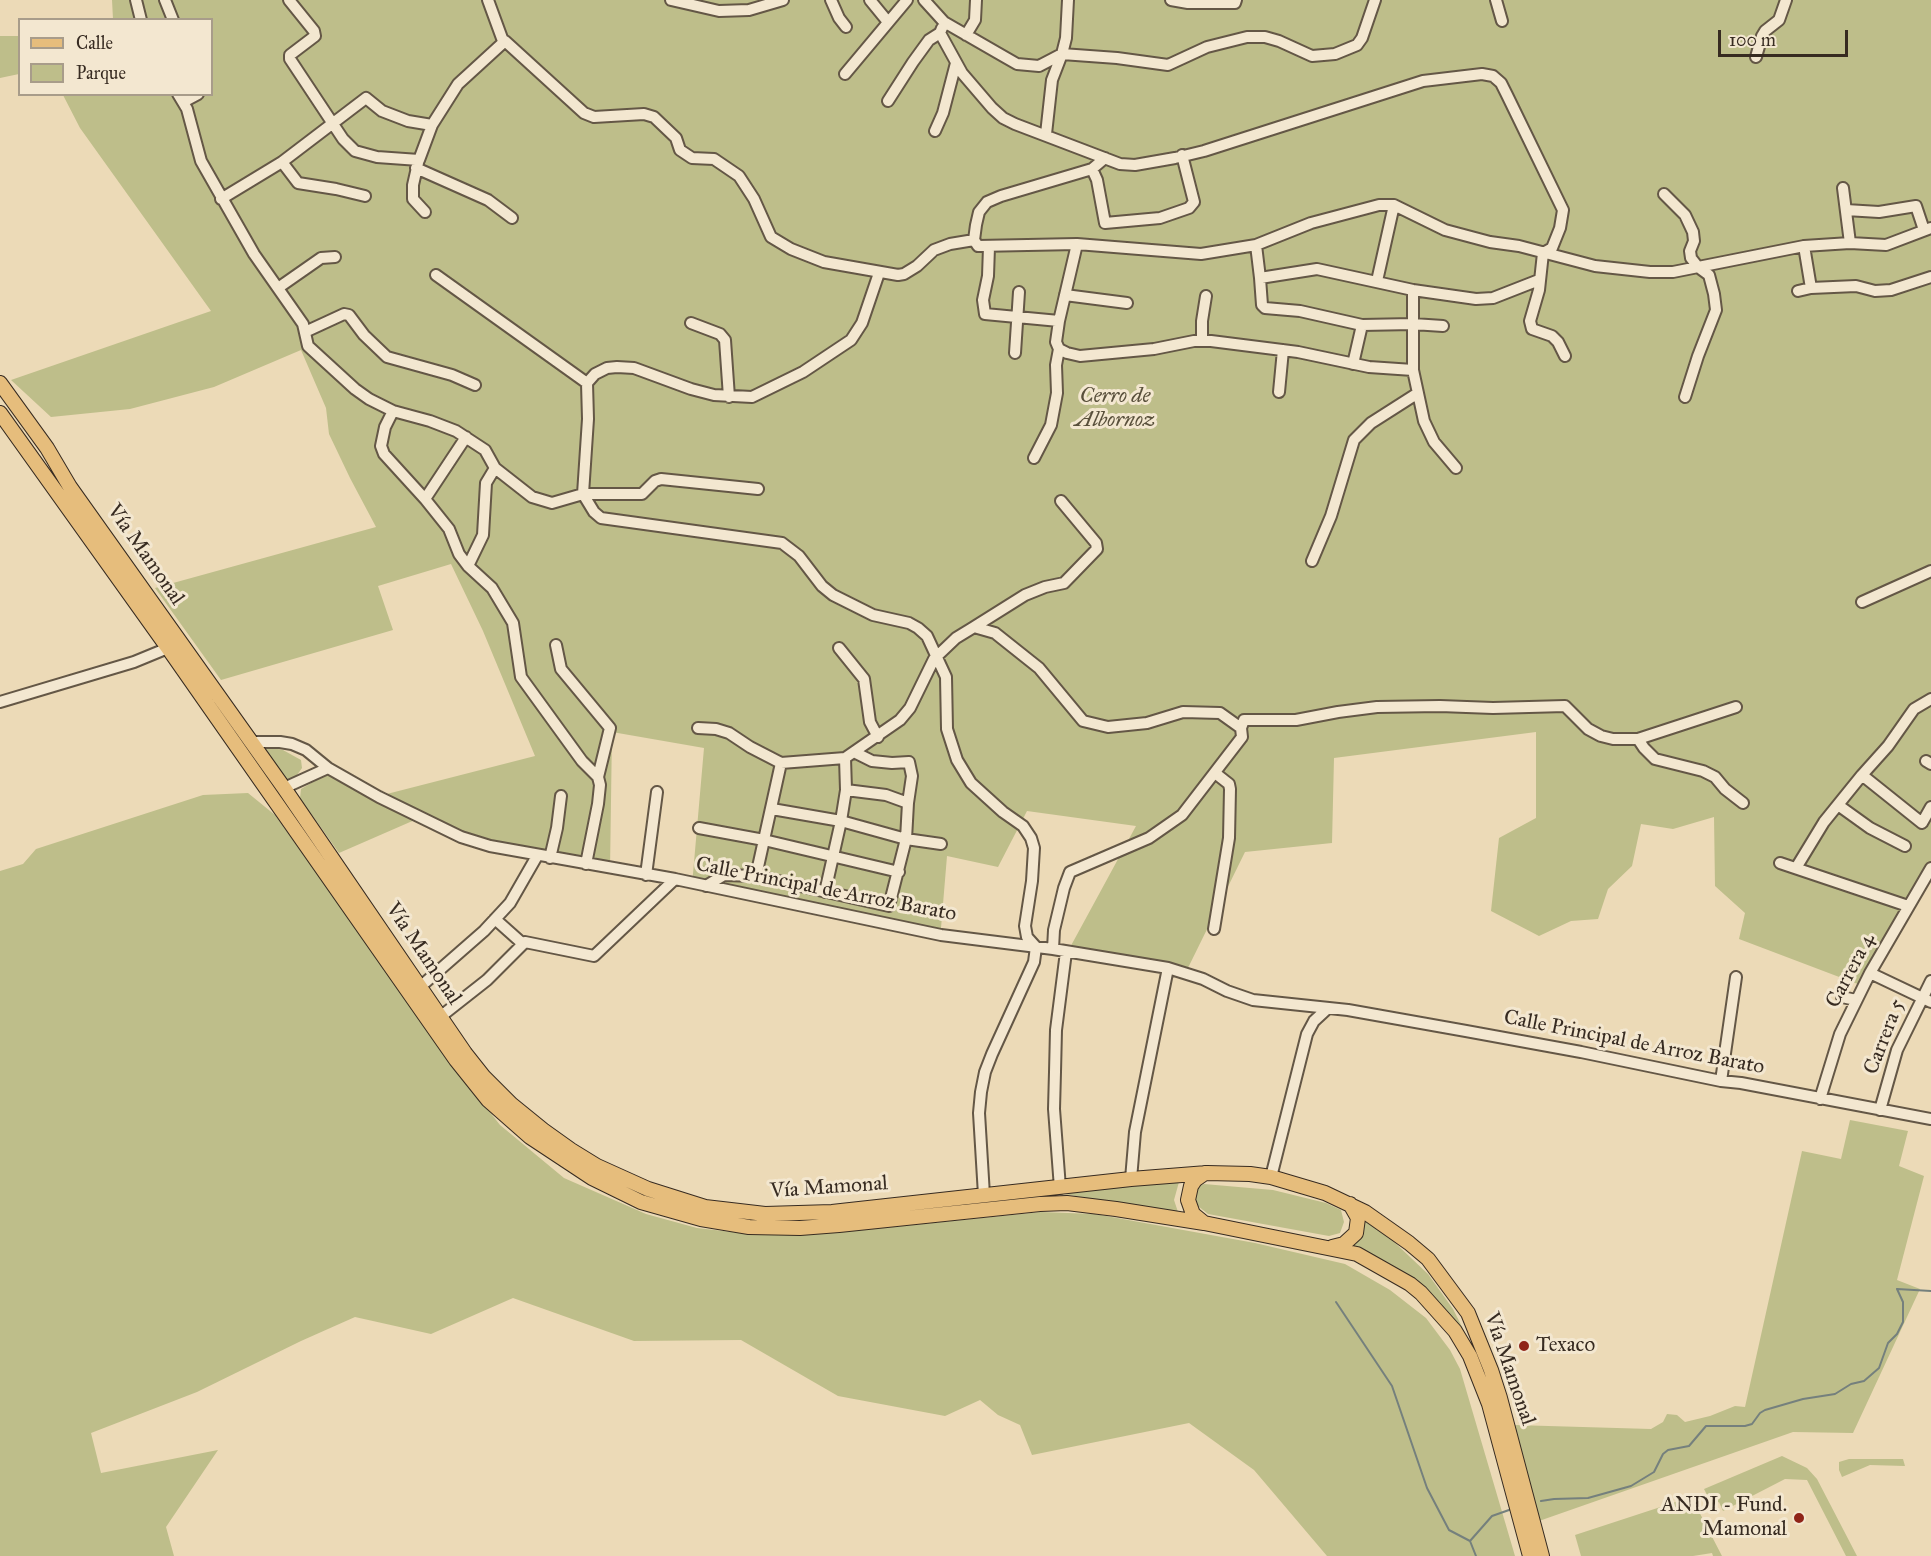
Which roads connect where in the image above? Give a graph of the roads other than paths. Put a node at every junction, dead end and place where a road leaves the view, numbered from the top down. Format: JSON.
{"nodes":[{"id":1,"x":136,"y":0,"type":"edge"},
{"id":2,"x":165,"y":0,"type":"edge"},
{"id":3,"x":289,"y":0,"type":"edge"},
{"id":4,"x":488,"y":0,"type":"edge"},
{"id":5,"x":671,"y":0,"type":"edge"},
{"id":6,"x":783,"y":0,"type":"edge"},
{"id":7,"x":831,"y":0,"type":"edge"},
{"id":8,"x":870,"y":0,"type":"edge"},
{"id":9,"x":907,"y":0,"type":"edge"},
{"id":10,"x":924,"y":0,"type":"edge"},
{"id":11,"x":976,"y":0,"type":"edge"},
{"id":12,"x":1068,"y":0,"type":"edge"},
{"id":13,"x":1171,"y":0,"type":"edge"},
{"id":14,"x":1236,"y":0,"type":"edge"},
{"id":15,"x":1375,"y":0,"type":"edge"},
{"id":16,"x":1496,"y":0,"type":"edge"},
{"id":17,"x":1786,"y":0,"type":"edge"},
{"id":18,"x":1188,"y":2,"type":"edge"},
{"id":19,"x":749,"y":5,"type":"edge"},
{"id":20,"x":140,"y":18,"type":"edge"},
{"id":21,"x":172,"y":18,"type":"edge"},
{"id":22,"x":1502,"y":21,"type":"dead end"},
{"id":23,"x":888,"y":22,"type":"junction"},
{"id":24,"x":944,"y":22,"type":"junction"},
{"id":25,"x":846,"y":27,"type":"dead end"},
{"id":26,"x":940,"y":33,"type":"junction"},
{"id":27,"x":966,"y":35,"type":"junction"},
{"id":28,"x":503,"y":41,"type":"junction"},
{"id":29,"x":1062,"y":54,"type":"junction"},
{"id":30,"x":1756,"y":57,"type":"dead end"},
{"id":31,"x":957,"y":63,"type":"junction"},
{"id":32,"x":845,"y":74,"type":"dead end"},
{"id":33,"x":180,"y":98,"type":"edge"},
{"id":34,"x":888,"y":102,"type":"dead end"},
{"id":35,"x":333,"y":123,"type":"junction"},
{"id":36,"x":432,"y":124,"type":"junction"},
{"id":37,"x":935,"y":131,"type":"dead end"},
{"id":38,"x":1046,"y":134,"type":"junction"},
{"id":39,"x":1182,"y":156,"type":"junction"},
{"id":40,"x":1105,"y":158,"type":"junction"},
{"id":41,"x":282,"y":162,"type":"junction"},
{"id":42,"x":417,"y":164,"type":"junction"},
{"id":43,"x":1092,"y":169,"type":"junction"},
{"id":44,"x":1843,"y":188,"type":"dead end"},
{"id":45,"x":1664,"y":194,"type":"dead end"},
{"id":46,"x":366,"y":196,"type":"dead end"},
{"id":47,"x":221,"y":199,"type":"junction"},
{"id":48,"x":1394,"y":205,"type":"junction"},
{"id":49,"x":1846,"y":210,"type":"junction"},
{"id":50,"x":425,"y":212,"type":"dead end"},
{"id":51,"x":512,"y":218,"type":"dead end"},
{"id":52,"x":1927,"y":229,"type":"edge"},
{"id":53,"x":974,"y":240,"type":"junction"},
{"id":54,"x":1850,"y":243,"type":"junction"},
{"id":55,"x":1077,"y":244,"type":"junction"},
{"id":56,"x":1256,"y":245,"type":"junction"},
{"id":57,"x":1804,"y":246,"type":"junction"},
{"id":58,"x":989,"y":247,"type":"junction"},
{"id":59,"x":1544,"y":252,"type":"junction"},
{"id":60,"x":335,"y":257,"type":"dead end"},
{"id":61,"x":1698,"y":267,"type":"junction"},
{"id":62,"x":879,"y":273,"type":"junction"},
{"id":63,"x":436,"y":275,"type":"dead end"},
{"id":64,"x":1931,"y":277,"type":"edge"},
{"id":65,"x":1260,"y":278,"type":"junction"},
{"id":66,"x":1539,"y":280,"type":"junction"},
{"id":67,"x":1377,"y":281,"type":"junction"},
{"id":68,"x":278,"y":288,"type":"junction"},
{"id":69,"x":1811,"y":288,"type":"junction"},
{"id":70,"x":1413,"y":290,"type":"junction"},
{"id":71,"x":1798,"y":291,"type":"dead end"},
{"id":72,"x":1019,"y":292,"type":"dead end"},
{"id":73,"x":1065,"y":294,"type":"junction"},
{"id":74,"x":1206,"y":296,"type":"dead end"},
{"id":75,"x":1127,"y":303,"type":"dead end"},
{"id":76,"x":1018,"y":317,"type":"junction"},
{"id":77,"x":1059,"y":321,"type":"junction"},
{"id":78,"x":690,"y":323,"type":"dead end"},
{"id":79,"x":1413,"y":324,"type":"junction"},
{"id":80,"x":1362,"y":326,"type":"junction"},
{"id":81,"x":1443,"y":326,"type":"dead end"},
{"id":82,"x":305,"y":332,"type":"junction"},
{"id":83,"x":1202,"y":341,"type":"junction"},
{"id":84,"x":1059,"y":349,"type":"junction"},
{"id":85,"x":1282,"y":350,"type":"junction"},
{"id":86,"x":1015,"y":353,"type":"dead end"},
{"id":87,"x":1565,"y":356,"type":"dead end"},
{"id":88,"x":1353,"y":364,"type":"junction"},
{"id":89,"x":1413,"y":369,"type":"junction"},
{"id":90,"x":0,"y":383,"type":"edge"},
{"id":91,"x":587,"y":383,"type":"junction"},
{"id":92,"x":475,"y":385,"type":"dead end"},
{"id":93,"x":1279,"y":392,"type":"dead end"},
{"id":94,"x":1418,"y":393,"type":"junction"},
{"id":95,"x":729,"y":397,"type":"junction"},
{"id":96,"x":1685,"y":397,"type":"dead end"},
{"id":97,"x":393,"y":411,"type":"junction"},
{"id":98,"x":0,"y":413,"type":"edge"},
{"id":99,"x":466,"y":437,"type":"junction"},
{"id":100,"x":1035,"y":458,"type":"dead end"},
{"id":101,"x":495,"y":468,"type":"junction"},
{"id":102,"x":1456,"y":468,"type":"dead end"},
{"id":103,"x":758,"y":489,"type":"dead end"},
{"id":104,"x":583,"y":494,"type":"junction"},
{"id":105,"x":425,"y":499,"type":"junction"},
{"id":106,"x":1061,"y":501,"type":"dead end"},
{"id":107,"x":1312,"y":561,"type":"dead end"},
{"id":108,"x":468,"y":566,"type":"junction"},
{"id":109,"x":1931,"y":571,"type":"edge"},
{"id":110,"x":1862,"y":602,"type":"dead end"},
{"id":111,"x":974,"y":627,"type":"junction"},
{"id":112,"x":556,"y":645,"type":"dead end"},
{"id":113,"x":168,"y":648,"type":"junction"},
{"id":114,"x":839,"y":648,"type":"dead end"},
{"id":115,"x":938,"y":655,"type":"junction"},
{"id":116,"x":1931,"y":699,"type":"edge"},
{"id":117,"x":0,"y":702,"type":"edge"},
{"id":118,"x":1736,"y":707,"type":"dead end"},
{"id":119,"x":698,"y":728,"type":"dead end"},
{"id":120,"x":1241,"y":728,"type":"junction"},
{"id":121,"x":878,"y":737,"type":"junction"},
{"id":122,"x":1638,"y":739,"type":"junction"},
{"id":123,"x":251,"y":742,"type":"junction"},
{"id":124,"x":849,"y":755,"type":"junction"},
{"id":125,"x":781,"y":763,"type":"junction"},
{"id":126,"x":328,"y":768,"type":"junction"},
{"id":127,"x":1215,"y":773,"type":"junction"},
{"id":128,"x":1862,"y":775,"type":"junction"},
{"id":129,"x":598,"y":777,"type":"junction"},
{"id":130,"x":284,"y":788,"type":"junction"},
{"id":131,"x":846,"y":790,"type":"junction"},
{"id":132,"x":657,"y":792,"type":"dead end"},
{"id":133,"x":561,"y":796,"type":"dead end"},
{"id":134,"x":908,"y":803,"type":"junction"},
{"id":135,"x":1743,"y":803,"type":"dead end"},
{"id":136,"x":1838,"y":805,"type":"junction"},
{"id":137,"x":1931,"y":807,"type":"edge"},
{"id":138,"x":772,"y":809,"type":"junction"},
{"id":139,"x":841,"y":821,"type":"junction"},
{"id":140,"x":699,"y":828,"type":"dead end"},
{"id":141,"x":906,"y":838,"type":"junction"},
{"id":142,"x":764,"y":840,"type":"junction"},
{"id":143,"x":941,"y":844,"type":"dead end"},
{"id":144,"x":1905,"y":846,"type":"dead end"},
{"id":145,"x":537,"y":856,"type":"junction"},
{"id":146,"x":832,"y":856,"type":"junction"},
{"id":147,"x":550,"y":858,"type":"junction"},
{"id":148,"x":1780,"y":863,"type":"dead end"},
{"id":149,"x":586,"y":864,"type":"junction"},
{"id":150,"x":1796,"y":868,"type":"junction"},
{"id":151,"x":1931,"y":868,"type":"edge"},
{"id":152,"x":899,"y":872,"type":"junction"},
{"id":153,"x":646,"y":875,"type":"junction"},
{"id":154,"x":756,"y":876,"type":"junction"},
{"id":155,"x":675,"y":879,"type":"junction"},
{"id":156,"x":706,"y":886,"type":"junction"},
{"id":157,"x":825,"y":892,"type":"junction"},
{"id":158,"x":1908,"y":906,"type":"junction"},
{"id":159,"x":495,"y":919,"type":"junction"},
{"id":160,"x":1214,"y":929,"type":"dead end"},
{"id":161,"x":523,"y":944,"type":"junction"},
{"id":162,"x":1036,"y":947,"type":"junction"},
{"id":163,"x":1053,"y":950,"type":"junction"},
{"id":164,"x":1066,"y":952,"type":"junction"},
{"id":165,"x":1168,"y":968,"type":"junction"},
{"id":166,"x":1870,"y":973,"type":"junction"},
{"id":167,"x":1736,"y":977,"type":"dead end"},
{"id":168,"x":1931,"y":981,"type":"edge"},
{"id":169,"x":420,"y":987,"type":"junction"},
{"id":170,"x":1842,"y":997,"type":"dead end"},
{"id":171,"x":1856,"y":1000,"type":"junction"},
{"id":172,"x":1926,"y":1000,"type":"edge"},
{"id":173,"x":1328,"y":1008,"type":"junction"},
{"id":174,"x":440,"y":1017,"type":"junction"},
{"id":175,"x":1721,"y":1081,"type":"junction"},
{"id":176,"x":1820,"y":1099,"type":"junction"},
{"id":177,"x":1880,"y":1110,"type":"junction"},
{"id":178,"x":1931,"y":1119,"type":"edge"},
{"id":179,"x":1207,"y":1173,"type":"junction"},
{"id":180,"x":1271,"y":1177,"type":"junction"},
{"id":181,"x":1131,"y":1179,"type":"junction"},
{"id":182,"x":1060,"y":1188,"type":"junction"},
{"id":183,"x":984,"y":1195,"type":"junction"},
{"id":184,"x":1350,"y":1204,"type":"junction"},
{"id":185,"x":1204,"y":1223,"type":"junction"},
{"id":186,"x":1329,"y":1247,"type":"junction"},
{"id":187,"x":1530,"y":1556,"type":"edge"},
{"id":188,"x":1542,"y":1556,"type":"edge"}],
"edges":[{"from":1,"to":20,"type":"street"},
{"from":2,"to":21,"type":"street"},
{"from":3,"to":35,"type":"street"},
{"from":4,"to":28,"type":"street"},
{"from":5,"to":19,"type":"street"},
{"from":6,"to":19,"type":"street"},
{"from":7,"to":25,"type":"street"},
{"from":8,"to":23,"type":"street"},
{"from":9,"to":23,"type":"street"},
{"from":10,"to":24,"type":"street"},
{"from":11,"to":27,"type":"street"},
{"from":12,"to":29,"type":"street"},
{"from":13,"to":18,"type":"street"},
{"from":14,"to":18,"type":"street"},
{"from":15,"to":29,"type":"street"},
{"from":16,"to":22,"type":"street"},
{"from":17,"to":30,"type":"street"},
{"from":23,"to":32,"type":"street"},
{"from":24,"to":26,"type":"street"},
{"from":24,"to":27,"type":"street"},
{"from":26,"to":31,"type":"street"},
{"from":26,"to":34,"type":"street"},
{"from":27,"to":29,"type":"street"},
{"from":28,"to":36,"type":"street"},
{"from":28,"to":62,"type":"street"},
{"from":29,"to":38,"type":"street"},
{"from":31,"to":37,"type":"street"},
{"from":31,"to":38,"type":"street"},
{"from":33,"to":47,"type":"street"},
{"from":35,"to":36,"type":"street"},
{"from":35,"to":41,"type":"street"},
{"from":35,"to":42,"type":"street"},
{"from":36,"to":42,"type":"street"},
{"from":38,"to":40,"type":"street"},
{"from":39,"to":40,"type":"street"},
{"from":39,"to":43,"type":"street"},
{"from":39,"to":59,"type":"street"},
{"from":40,"to":43,"type":"street"},
{"from":41,"to":46,"type":"street"},
{"from":41,"to":47,"type":"street"},
{"from":42,"to":50,"type":"street"},
{"from":42,"to":51,"type":"street"},
{"from":43,"to":53,"type":"street"},
{"from":44,"to":49,"type":"street"},
{"from":45,"to":61,"type":"street"},
{"from":47,"to":68,"type":"street"},
{"from":48,"to":56,"type":"street"},
{"from":48,"to":59,"type":"street"},
{"from":48,"to":67,"type":"street"},
{"from":49,"to":52,"type":"street"},
{"from":49,"to":54,"type":"street"},
{"from":52,"to":54,"type":"street"},
{"from":53,"to":58,"type":"street"},
{"from":53,"to":62,"type":"street"},
{"from":54,"to":57,"type":"street"},
{"from":55,"to":56,"type":"street"},
{"from":55,"to":58,"type":"street"},
{"from":55,"to":73,"type":"street"},
{"from":56,"to":65,"type":"street"},
{"from":57,"to":61,"type":"street"},
{"from":57,"to":69,"type":"street"},
{"from":58,"to":76,"type":"street"},
{"from":59,"to":61,"type":"street"},
{"from":59,"to":66,"type":"street"},
{"from":60,"to":68,"type":"street"},
{"from":61,"to":96,"type":"street"},
{"from":62,"to":95,"type":"street"},
{"from":63,"to":91,"type":"street"},
{"from":64,"to":69,"type":"street"},
{"from":65,"to":67,"type":"street"},
{"from":65,"to":80,"type":"street"},
{"from":66,"to":70,"type":"street"},
{"from":66,"to":87,"type":"street"},
{"from":67,"to":70,"type":"street"},
{"from":68,"to":82,"type":"street"},
{"from":69,"to":71,"type":"street"},
{"from":70,"to":79,"type":"street"},
{"from":72,"to":76,"type":"street"},
{"from":73,"to":75,"type":"street"},
{"from":73,"to":77,"type":"street"},
{"from":74,"to":83,"type":"street"},
{"from":76,"to":77,"type":"street"},
{"from":76,"to":86,"type":"street"},
{"from":77,"to":84,"type":"street"},
{"from":78,"to":95,"type":"street"},
{"from":79,"to":80,"type":"street"},
{"from":79,"to":81,"type":"street"},
{"from":79,"to":89,"type":"street"},
{"from":80,"to":88,"type":"street"},
{"from":82,"to":92,"type":"street"},
{"from":82,"to":97,"type":"street"},
{"from":83,"to":84,"type":"street"},
{"from":83,"to":85,"type":"street"},
{"from":84,"to":100,"type":"street"},
{"from":85,"to":88,"type":"street"},
{"from":85,"to":93,"type":"street"},
{"from":88,"to":89,"type":"street"},
{"from":89,"to":94,"type":"street"},
{"from":90,"to":123,"type":"main road","name":"Vía Mamonal"},
{"from":91,"to":95,"type":"street"},
{"from":91,"to":104,"type":"street"},
{"from":94,"to":102,"type":"street"},
{"from":94,"to":107,"type":"street"},
{"from":97,"to":99,"type":"street"},
{"from":97,"to":105,"type":"street"},
{"from":98,"to":113,"type":"main road","name":"Vía Mamonal"},
{"from":99,"to":101,"type":"street"},
{"from":99,"to":105,"type":"street"},
{"from":101,"to":104,"type":"street"},
{"from":101,"to":108,"type":"street"},
{"from":103,"to":104,"type":"street"},
{"from":104,"to":115,"type":"street"},
{"from":105,"to":108,"type":"street"},
{"from":106,"to":111,"type":"street"},
{"from":108,"to":129,"type":"street"},
{"from":109,"to":110,"type":"street"},
{"from":111,"to":115,"type":"street"},
{"from":111,"to":120,"type":"street"},
{"from":112,"to":129,"type":"street"},
{"from":113,"to":117,"type":"street"},
{"from":113,"to":185,"type":"main road","name":"Vía Mamonal"},
{"from":114,"to":121,"type":"street"},
{"from":115,"to":121,"type":"street"},
{"from":115,"to":162,"type":"street"},
{"from":116,"to":128,"type":"street"},
{"from":118,"to":122,"type":"street"},
{"from":119,"to":125,"type":"street"},
{"from":120,"to":122,"type":"street"},
{"from":120,"to":127,"type":"street"},
{"from":121,"to":124,"type":"street"},
{"from":122,"to":135,"type":"street"},
{"from":123,"to":126,"type":"street","name":"Calle Principal de Arroz Barato"},
{"from":123,"to":130,"type":"main road","name":"Vía Mamonal"},
{"from":124,"to":125,"type":"street"},
{"from":124,"to":131,"type":"street"},
{"from":124,"to":134,"type":"street"},
{"from":125,"to":138,"type":"street"},
{"from":126,"to":130,"type":"street"},
{"from":126,"to":145,"type":"street","name":"Calle Principal de Arroz Barato"},
{"from":127,"to":160,"type":"street"},
{"from":127,"to":163,"type":"street"},
{"from":128,"to":136,"type":"street"},
{"from":128,"to":137,"type":"street"},
{"from":129,"to":149,"type":"street"},
{"from":130,"to":169,"type":"main road","name":"Vía Mamonal"},
{"from":131,"to":134,"type":"street"},
{"from":131,"to":139,"type":"street"},
{"from":132,"to":153,"type":"street"},
{"from":133,"to":147,"type":"street"},
{"from":134,"to":141,"type":"street"},
{"from":136,"to":144,"type":"street"},
{"from":136,"to":150,"type":"street"},
{"from":138,"to":139,"type":"street"},
{"from":138,"to":142,"type":"street"},
{"from":139,"to":141,"type":"street"},
{"from":139,"to":146,"type":"street"},
{"from":140,"to":142,"type":"street"},
{"from":141,"to":143,"type":"street"},
{"from":141,"to":152,"type":"street"},
{"from":142,"to":146,"type":"street"},
{"from":142,"to":154,"type":"street"},
{"from":145,"to":147,"type":"street","name":"Calle Principal de Arroz Barato"},
{"from":145,"to":159,"type":"street"},
{"from":146,"to":152,"type":"street"},
{"from":146,"to":157,"type":"street"},
{"from":147,"to":149,"type":"street","name":"Calle Principal de Arroz Barato"},
{"from":148,"to":150,"type":"street"},
{"from":149,"to":153,"type":"street","name":"Calle Principal de Arroz Barato"},
{"from":150,"to":158,"type":"street"},
{"from":151,"to":158,"type":"street","name":"Carrera 4"},
{"from":152,"to":157,"type":"street"},
{"from":153,"to":155,"type":"street","name":"Calle Principal de Arroz Barato"},
{"from":154,"to":156,"type":"street"},
{"from":154,"to":157,"type":"street"},
{"from":155,"to":156,"type":"street","name":"Calle Principal de Arroz Barato"},
{"from":155,"to":161,"type":"street"},
{"from":156,"to":162,"type":"street","name":"Calle Principal de Arroz Barato"},
{"from":158,"to":166,"type":"street","name":"Carrera 4"},
{"from":159,"to":161,"type":"street"},
{"from":159,"to":169,"type":"street"},
{"from":161,"to":174,"type":"street"},
{"from":162,"to":163,"type":"street","name":"Calle Principal de Arroz Barato"},
{"from":162,"to":183,"type":"street"},
{"from":163,"to":164,"type":"street","name":"Calle Principal de Arroz Barato"},
{"from":164,"to":165,"type":"street","name":"Calle Principal de Arroz Barato"},
{"from":164,"to":182,"type":"street"},
{"from":165,"to":173,"type":"street","name":"Calle Principal de Arroz Barato"},
{"from":165,"to":181,"type":"street"},
{"from":166,"to":171,"type":"street","name":"Carrera 4"},
{"from":166,"to":172,"type":"street"},
{"from":167,"to":175,"type":"street"},
{"from":168,"to":172,"type":"street","name":"Carrera 5"},
{"from":169,"to":174,"type":"main road","name":"Vía Mamonal"},
{"from":170,"to":171,"type":"street"},
{"from":171,"to":176,"type":"street","name":"Carrera 4"},
{"from":172,"to":177,"type":"street","name":"Carrera 5"},
{"from":173,"to":175,"type":"street","name":"Calle Principal de Arroz Barato"},
{"from":173,"to":180,"type":"street"},
{"from":174,"to":183,"type":"main road","name":"Vía Mamonal"},
{"from":175,"to":176,"type":"street","name":"Calle Principal de Arroz Barato"},
{"from":176,"to":177,"type":"street","name":"Calle Principal de Arroz Barato"},
{"from":177,"to":178,"type":"street","name":"Calle Principal de Arroz Barato"},
{"from":179,"to":180,"type":"main road","name":"Vía Mamonal"},
{"from":179,"to":181,"type":"main road","name":"Vía Mamonal"},
{"from":179,"to":185,"type":"main road"},
{"from":180,"to":184,"type":"main road","name":"Vía Mamonal"},
{"from":181,"to":182,"type":"main road","name":"Vía Mamonal"},
{"from":182,"to":183,"type":"main road","name":"Vía Mamonal"},
{"from":184,"to":186,"type":"main road"},
{"from":184,"to":188,"type":"main road","name":"Vía Mamonal"},
{"from":185,"to":186,"type":"main road","name":"Vía Mamonal"},
{"from":186,"to":187,"type":"main road","name":"Vía Mamonal"}]}
